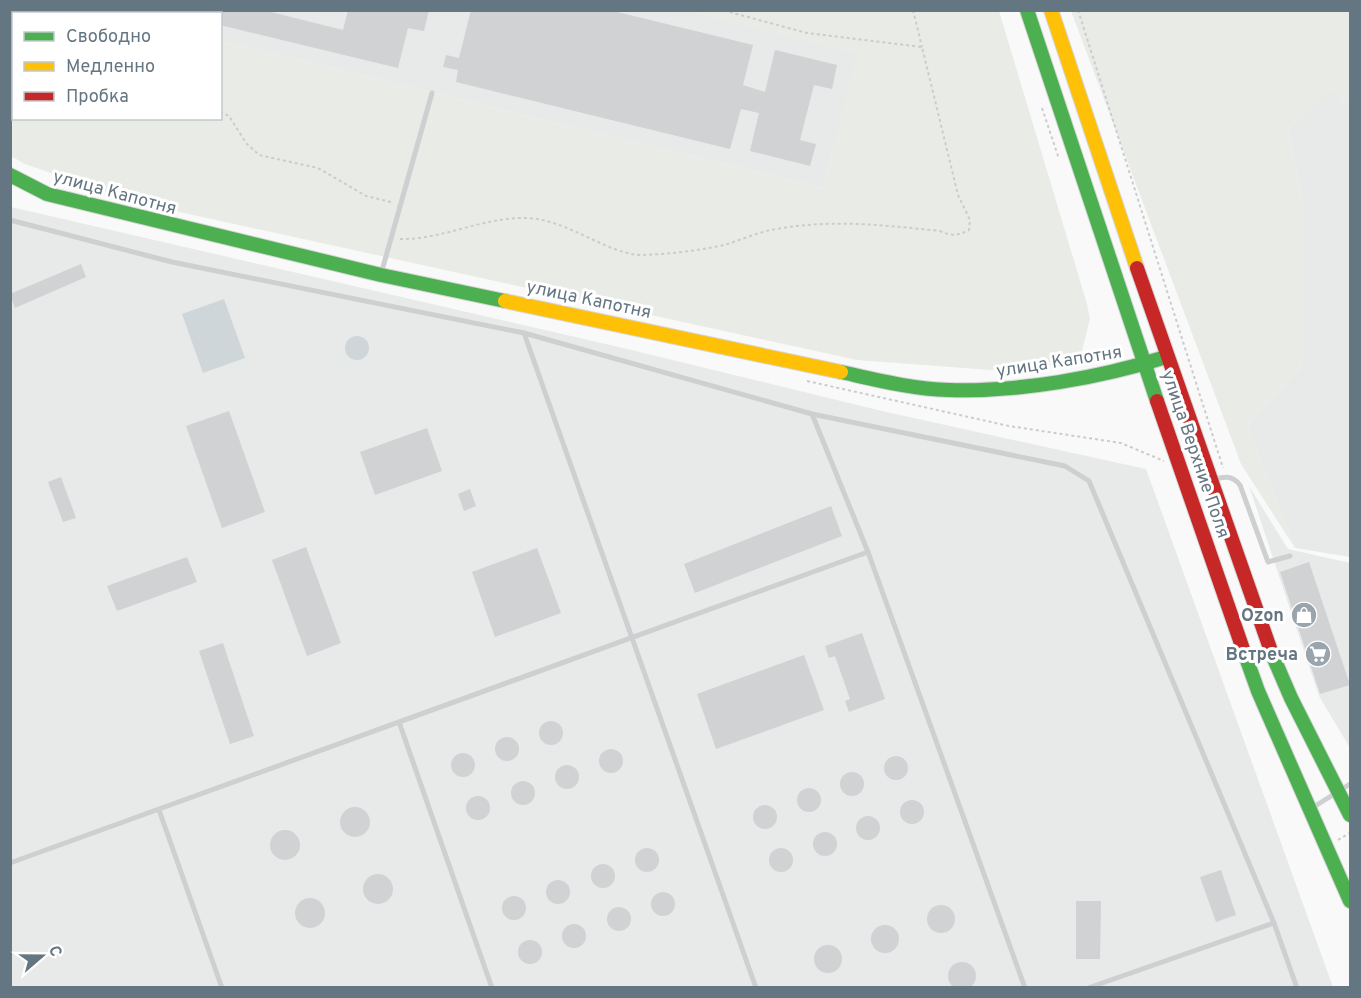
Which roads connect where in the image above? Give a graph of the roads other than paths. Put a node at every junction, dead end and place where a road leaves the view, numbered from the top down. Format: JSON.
{"nodes":[{"id":1,"x":1027,"y":10,"type":"edge"},
{"id":2,"x":1051,"y":10,"type":"edge"},
{"id":3,"x":432,"y":93,"type":"dead end"},
{"id":4,"x":10,"y":175,"type":"edge"},
{"id":5,"x":10,"y":220,"type":"edge"},
{"id":6,"x":381,"y":275,"type":"junction"},
{"id":7,"x":524,"y":333,"type":"junction"},
{"id":8,"x":1166,"y":357,"type":"junction"},
{"id":9,"x":1145,"y":363,"type":"junction"},
{"id":10,"x":812,"y":414,"type":"junction"},
{"id":11,"x":1209,"y":480,"type":"junction"},
{"id":12,"x":868,"y":552,"type":"junction"},
{"id":13,"x":1290,"y":556,"type":"dead end"},
{"id":14,"x":632,"y":637,"type":"junction"},
{"id":15,"x":399,"y":722,"type":"junction"},
{"id":16,"x":1350,"y":784,"type":"edge"},
{"id":17,"x":1338,"y":792,"type":"junction"},
{"id":18,"x":1311,"y":809,"type":"junction"},
{"id":19,"x":159,"y":810,"type":"junction"},
{"id":20,"x":1350,"y":815,"type":"edge"},
{"id":21,"x":10,"y":863,"type":"edge"},
{"id":22,"x":1350,"y":901,"type":"edge"},
{"id":23,"x":1274,"y":923,"type":"junction"},
{"id":24,"x":222,"y":987,"type":"edge"},
{"id":25,"x":492,"y":987,"type":"edge"},
{"id":26,"x":756,"y":987,"type":"edge"},
{"id":27,"x":1025,"y":987,"type":"edge"},
{"id":28,"x":1088,"y":987,"type":"edge"},
{"id":29,"x":1297,"y":987,"type":"edge"}],
"edges":[{"from":1,"to":9,"type":"main road","name":"улица Верхние Поля"},
{"from":2,"to":8,"type":"main road","name":"улица Верхние Поля"},
{"from":3,"to":6,"type":"lane"},
{"from":4,"to":6,"type":"main road","name":"улица Капотня"},
{"from":5,"to":7,"type":"lane"},
{"from":6,"to":9,"type":"main road","name":"улица Капотня"},
{"from":7,"to":10,"type":"lane"},
{"from":7,"to":14,"type":"lane"},
{"from":8,"to":9,"type":"main road","name":"улица Капотня"},
{"from":8,"to":11,"type":"main road","name":"улица Верхние Поля"},
{"from":9,"to":18,"type":"main road","name":"улица Верхние Поля"},
{"from":10,"to":12,"type":"lane"},
{"from":10,"to":23,"type":"lane"},
{"from":11,"to":13,"type":"lane"},
{"from":11,"to":17,"type":"main road","name":"улица Верхние Поля"},
{"from":12,"to":14,"type":"lane"},
{"from":12,"to":27,"type":"lane"},
{"from":14,"to":15,"type":"lane"},
{"from":14,"to":26,"type":"lane"},
{"from":15,"to":19,"type":"lane"},
{"from":15,"to":25,"type":"lane"},
{"from":16,"to":17,"type":"lane"},
{"from":17,"to":18,"type":"lane"},
{"from":17,"to":20,"type":"main road","name":"улица Верхние Поля"},
{"from":18,"to":22,"type":"main road","name":"улица Верхние Поля"},
{"from":19,"to":21,"type":"lane"},
{"from":19,"to":24,"type":"lane"},
{"from":23,"to":28,"type":"lane"},
{"from":23,"to":29,"type":"lane"}]}
